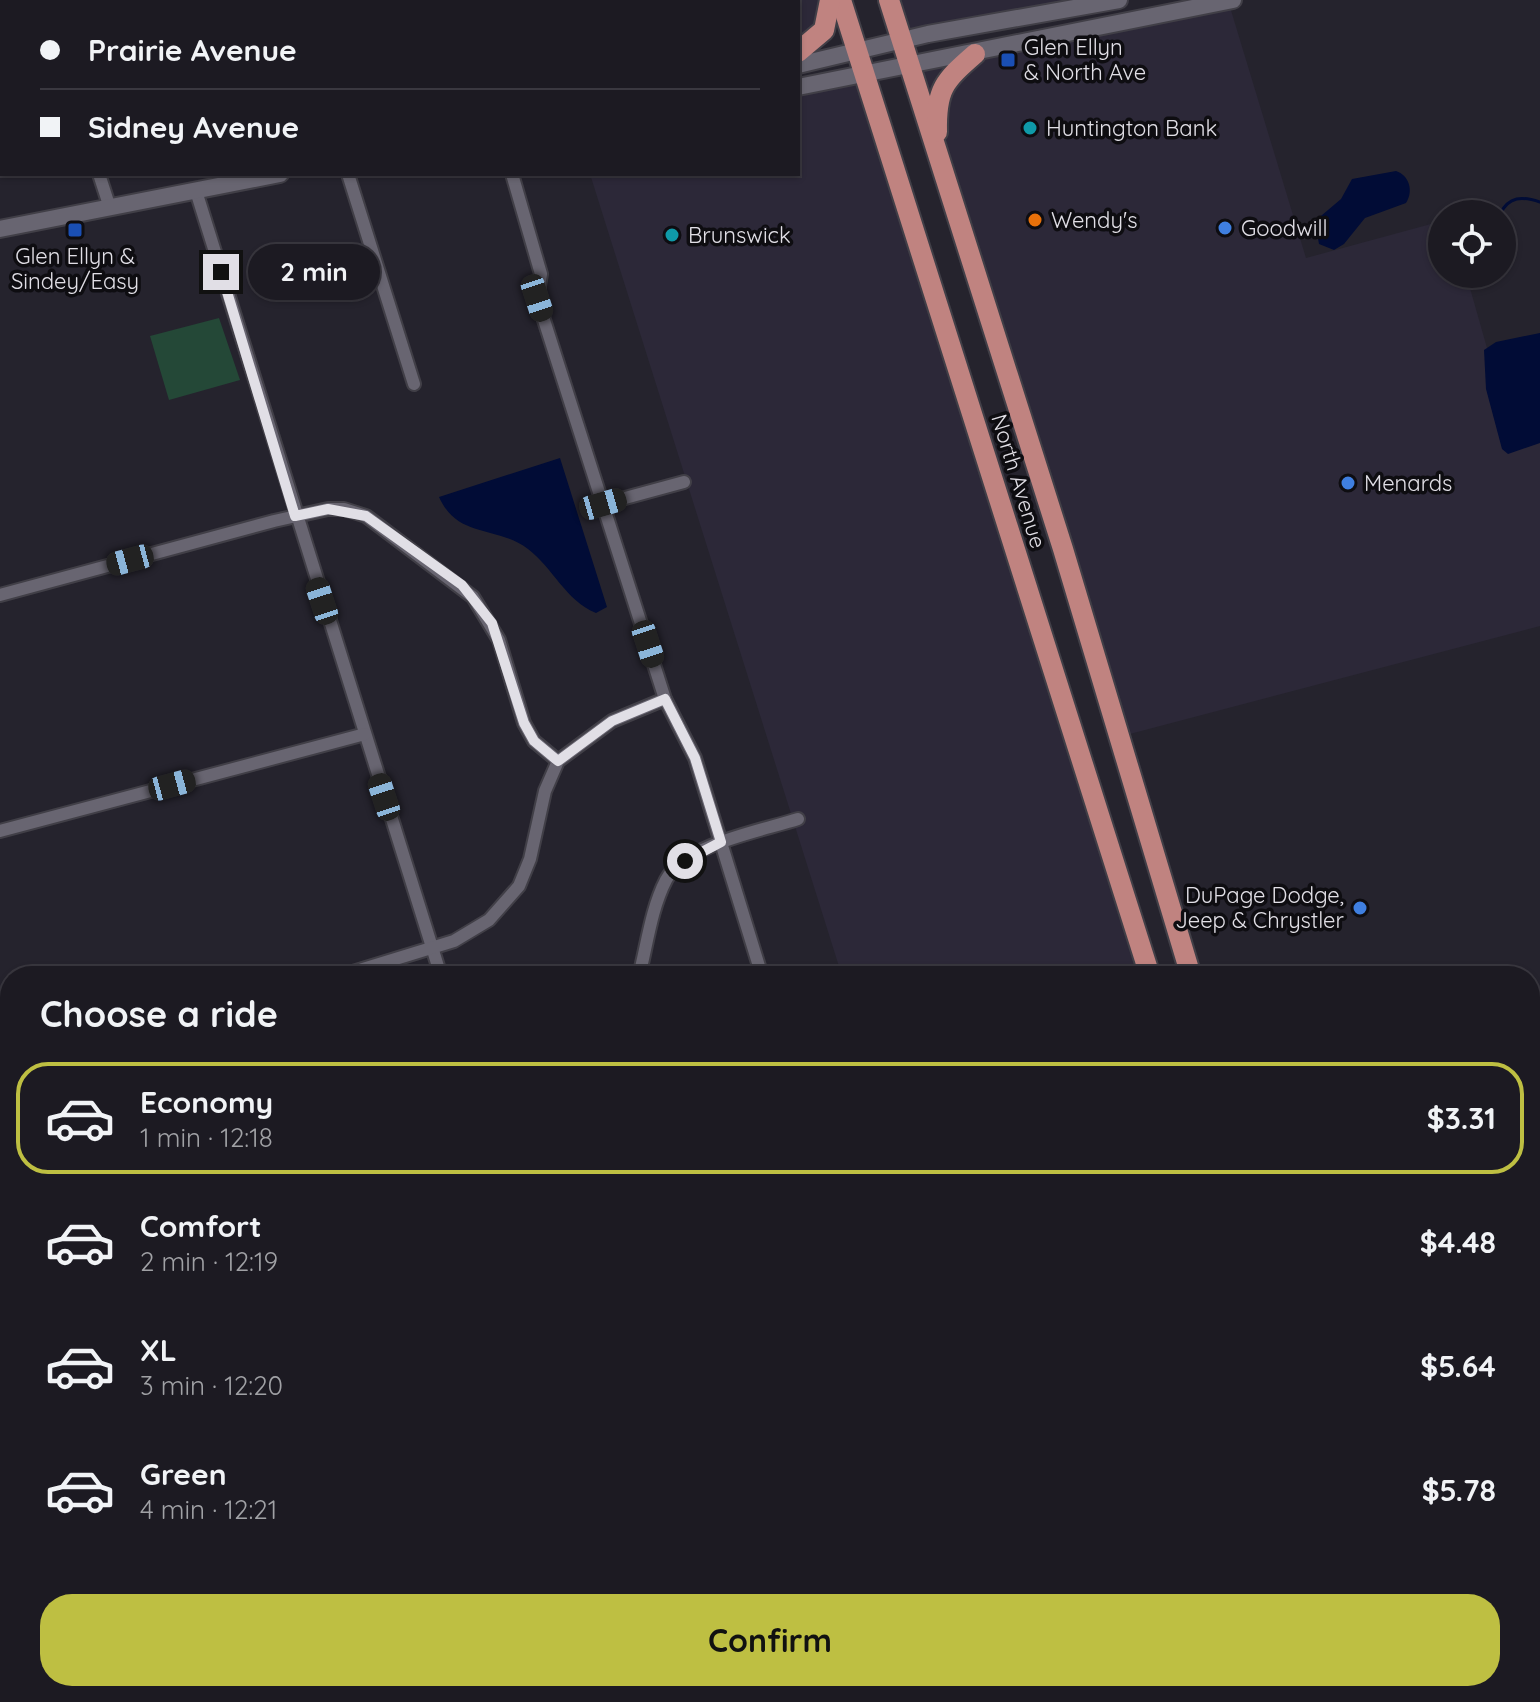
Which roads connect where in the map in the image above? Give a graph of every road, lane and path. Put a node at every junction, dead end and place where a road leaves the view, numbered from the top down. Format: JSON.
{"nodes":[{"id":1,"x":830,"y":0,"type":"edge"},
{"id":2,"x":841,"y":0,"type":"edge"},
{"id":3,"x":889,"y":0,"type":"edge"},
{"id":4,"x":1119,"y":0,"type":"edge"},
{"id":5,"x":1233,"y":0,"type":"edge"},
{"id":6,"x":901,"y":41,"type":"junction"},
{"id":7,"x":800,"y":50,"type":"edge"},
{"id":8,"x":857,"y":52,"type":"junction"},
{"id":9,"x":975,"y":54,"type":"junction"},
{"id":10,"x":800,"y":65,"type":"edge"},
{"id":11,"x":909,"y":66,"type":"junction"},
{"id":12,"x":864,"y":76,"type":"junction"},
{"id":13,"x":800,"y":87,"type":"edge"},
{"id":14,"x":100,"y":176,"type":"edge"},
{"id":15,"x":270,"y":176,"type":"edge"},
{"id":16,"x":349,"y":176,"type":"edge"},
{"id":17,"x":513,"y":176,"type":"edge"},
{"id":18,"x":946,"y":179,"type":"junction"},
{"id":19,"x":196,"y":191,"type":"junction"},
{"id":20,"x":110,"y":208,"type":"junction"},
{"id":21,"x":0,"y":229,"type":"edge"},
{"id":22,"x":414,"y":384,"type":"dead end"},
{"id":23,"x":684,"y":482,"type":"dead end"},
{"id":24,"x":603,"y":504,"type":"junction"},
{"id":25,"x":295,"y":516,"type":"junction"},
{"id":26,"x":0,"y":595,"type":"edge"},
{"id":27,"x":665,"y":699,"type":"junction"},
{"id":28,"x":365,"y":734,"type":"junction"},
{"id":29,"x":558,"y":761,"type":"junction"},
{"id":30,"x":798,"y":819,"type":"dead end"},
{"id":31,"x":0,"y":831,"type":"edge"},
{"id":32,"x":721,"y":842,"type":"junction"},
{"id":33,"x":432,"y":948,"type":"junction"},
{"id":34,"x":373,"y":966,"type":"edge"},
{"id":35,"x":438,"y":966,"type":"edge"},
{"id":36,"x":641,"y":966,"type":"edge"},
{"id":37,"x":759,"y":966,"type":"edge"},
{"id":38,"x":1147,"y":966,"type":"edge"},
{"id":39,"x":1188,"y":966,"type":"edge"}],
"edges":[{"from":1,"to":7,"type":"main road"},
{"from":2,"to":8,"type":"main road","name":"North Avenue"},
{"from":3,"to":6,"type":"main road","name":"North Avenue"},
{"from":4,"to":6,"type":"street"},
{"from":5,"to":9,"type":"street"},
{"from":6,"to":8,"type":"street"},
{"from":6,"to":11,"type":"main road","name":"North Avenue"},
{"from":8,"to":10,"type":"street"},
{"from":8,"to":12,"type":"main road","name":"North Avenue"},
{"from":9,"to":11,"type":"street"},
{"from":9,"to":18,"type":"main road"},
{"from":11,"to":12,"type":"street"},
{"from":11,"to":18,"type":"main road","name":"North Avenue"},
{"from":12,"to":13,"type":"street"},
{"from":12,"to":38,"type":"main road","name":"North Avenue"},
{"from":14,"to":20,"type":"street"},
{"from":15,"to":19,"type":"street"},
{"from":16,"to":22,"type":"street"},
{"from":17,"to":24,"type":"street"},
{"from":18,"to":39,"type":"main road","name":"North Avenue"},
{"from":19,"to":20,"type":"street"},
{"from":19,"to":25,"type":"street"},
{"from":20,"to":21,"type":"street"},
{"from":23,"to":24,"type":"street"},
{"from":24,"to":27,"type":"street"},
{"from":25,"to":26,"type":"street"},
{"from":25,"to":28,"type":"street"},
{"from":25,"to":29,"type":"street"},
{"from":27,"to":29,"type":"street"},
{"from":27,"to":32,"type":"street"},
{"from":28,"to":31,"type":"street"},
{"from":28,"to":33,"type":"street"},
{"from":29,"to":33,"type":"street"},
{"from":30,"to":32,"type":"street"},
{"from":32,"to":36,"type":"street"},
{"from":32,"to":37,"type":"street"},
{"from":33,"to":34,"type":"street"},
{"from":33,"to":35,"type":"street"}]}
